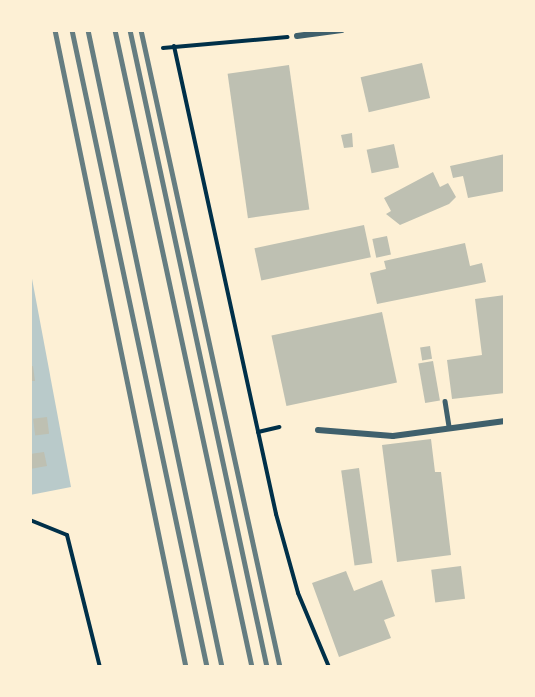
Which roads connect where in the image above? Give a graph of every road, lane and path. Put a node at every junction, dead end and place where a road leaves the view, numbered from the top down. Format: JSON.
{"nodes":[{"id":1,"x":342,"y":30,"type":"edge"},
{"id":2,"x":297,"y":36,"type":"dead end"},
{"id":3,"x":272,"y":38,"type":"dead end"},
{"id":4,"x":174,"y":46,"type":"junction"},
{"id":5,"x":163,"y":48,"type":"dead end"},
{"id":6,"x":445,"y":401,"type":"dead end"},
{"id":7,"x":505,"y":421,"type":"edge"},
{"id":8,"x":279,"y":427,"type":"dead end"},
{"id":9,"x":449,"y":427,"type":"junction"},
{"id":10,"x":318,"y":430,"type":"dead end"},
{"id":11,"x":258,"y":432,"type":"junction"},
{"id":12,"x":30,"y":520,"type":"edge"},
{"id":13,"x":100,"y":667,"type":"edge"},
{"id":14,"x":329,"y":667,"type":"edge"}],
"edges":[{"from":1,"to":2,"type":"street"},
{"from":3,"to":4,"type":"path"},
{"from":4,"to":5,"type":"path"},
{"from":4,"to":11,"type":"path"},
{"from":6,"to":9,"type":"lane"},
{"from":7,"to":9,"type":"street"},
{"from":8,"to":11,"type":"path"},
{"from":9,"to":10,"type":"street"},
{"from":11,"to":14,"type":"path"},
{"from":12,"to":13,"type":"path"}]}
